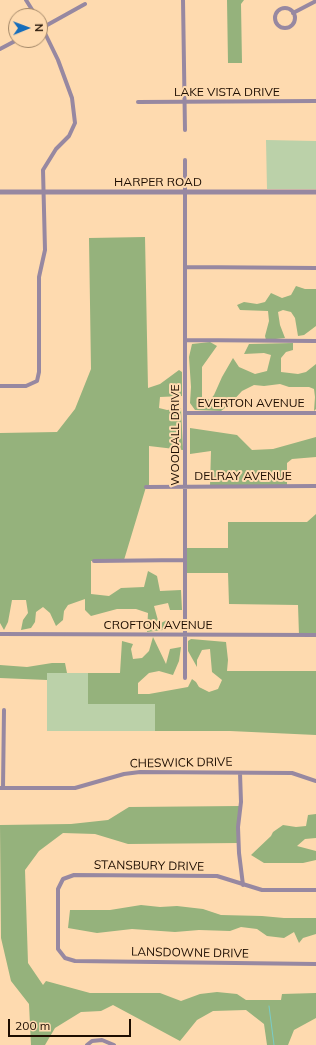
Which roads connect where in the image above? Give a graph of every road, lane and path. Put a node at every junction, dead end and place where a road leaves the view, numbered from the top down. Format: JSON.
{"nodes":[{"id":1,"x":183,"y":0,"type":"edge"},
{"id":2,"x":316,"y":1,"type":"edge"},
{"id":3,"x":85,"y":4,"type":"dead end"},
{"id":4,"x":293,"y":13,"type":"junction"},
{"id":5,"x":48,"y":23,"type":"edge"},
{"id":6,"x":48,"y":41,"type":"edge"},
{"id":7,"x":316,"y":101,"type":"edge"},
{"id":8,"x":138,"y":102,"type":"dead end"},
{"id":9,"x":185,"y":102,"type":"junction"},
{"id":10,"x":185,"y":130,"type":"dead end"},
{"id":11,"x":185,"y":160,"type":"dead end"},
{"id":12,"x":0,"y":192,"type":"edge"},
{"id":13,"x":44,"y":192,"type":"junction"},
{"id":14,"x":185,"y":192,"type":"junction"},
{"id":15,"x":316,"y":192,"type":"edge"},
{"id":16,"x":186,"y":267,"type":"junction"},
{"id":17,"x":316,"y":268,"type":"edge"},
{"id":18,"x":186,"y":340,"type":"junction"},
{"id":19,"x":316,"y":341,"type":"edge"},
{"id":20,"x":0,"y":386,"type":"edge"},
{"id":21,"x":186,"y":413,"type":"junction"},
{"id":22,"x":316,"y":413,"type":"edge"},
{"id":23,"x":185,"y":486,"type":"junction"},
{"id":24,"x":316,"y":486,"type":"edge"},
{"id":25,"x":146,"y":487,"type":"dead end"},
{"id":26,"x":184,"y":560,"type":"junction"},
{"id":27,"x":94,"y":561,"type":"dead end"},
{"id":28,"x":0,"y":634,"type":"edge"},
{"id":29,"x":185,"y":635,"type":"junction"},
{"id":30,"x":316,"y":635,"type":"edge"},
{"id":31,"x":185,"y":678,"type":"dead end"},
{"id":32,"x":4,"y":710,"type":"dead end"},
{"id":33,"x":240,"y":773,"type":"junction"},
{"id":34,"x":316,"y":781,"type":"edge"},
{"id":35,"x":2,"y":788,"type":"edge"},
{"id":36,"x":244,"y":885,"type":"junction"},
{"id":37,"x":316,"y":890,"type":"edge"},
{"id":38,"x":64,"y":958,"type":"joint"},
{"id":39,"x":316,"y":964,"type":"edge"},
{"id":40,"x":87,"y":1045,"type":"edge"},
{"id":41,"x":114,"y":1045,"type":"edge"}],
"edges":[{"from":1,"to":9,"type":"street"},
{"from":2,"to":4,"type":"street"},
{"from":3,"to":5,"type":"street"},
{"from":4,"to":4,"type":"street"},
{"from":6,"to":13,"type":"street"},
{"from":7,"to":9,"type":"street","name":"LAKE VISTA DRIVE"},
{"from":8,"to":9,"type":"street","name":"LAKE VISTA DRIVE"},
{"from":9,"to":10,"type":"street"},
{"from":11,"to":14,"type":"street","name":"WOODALL DRIVE"},
{"from":12,"to":13,"type":"street","name":"HARPER ROAD"},
{"from":13,"to":14,"type":"street","name":"HARPER ROAD"},
{"from":13,"to":20,"type":"street"},
{"from":14,"to":15,"type":"street","name":"HARPER ROAD"},
{"from":14,"to":16,"type":"street","name":"WOODALL DRIVE"},
{"from":16,"to":17,"type":"street"},
{"from":16,"to":18,"type":"street","name":"WOODALL DRIVE"},
{"from":18,"to":19,"type":"street"},
{"from":18,"to":21,"type":"street","name":"WOODALL DRIVE"},
{"from":21,"to":22,"type":"street","name":"EVERTON AVENUE"},
{"from":21,"to":23,"type":"street","name":"WOODALL DRIVE"},
{"from":23,"to":24,"type":"street","name":"DELRAY AVENUE"},
{"from":23,"to":25,"type":"street","name":"DELRAY AVENUE"},
{"from":23,"to":26,"type":"street","name":"WOODALL DRIVE"},
{"from":26,"to":27,"type":"street"},
{"from":26,"to":29,"type":"street","name":"WOODALL DRIVE"},
{"from":28,"to":29,"type":"street","name":"CROFTON AVENUE"},
{"from":29,"to":30,"type":"street","name":"CROFTON AVENUE"},
{"from":29,"to":31,"type":"street","name":"WOODALL DRIVE"},
{"from":32,"to":35,"type":"street"},
{"from":33,"to":34,"type":"street","name":"CHESWICK DRIVE"},
{"from":33,"to":35,"type":"street","name":"CHESWICK DRIVE"},
{"from":33,"to":36,"type":"street"},
{"from":36,"to":37,"type":"street","name":"STANSBURY DRIVE"},
{"from":36,"to":38,"type":"street","name":"STANSBURY DRIVE"},
{"from":38,"to":39,"type":"street","name":"LANSDOWNE DRIVE"},
{"from":40,"to":41,"type":"street"}]}
